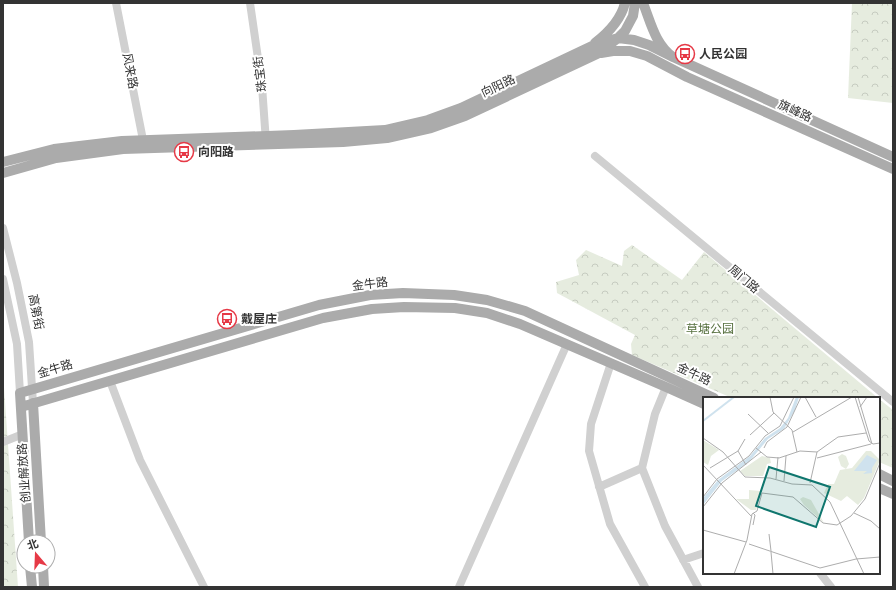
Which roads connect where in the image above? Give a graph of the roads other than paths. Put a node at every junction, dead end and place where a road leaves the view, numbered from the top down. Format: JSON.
{"nodes":[{"id":1,"x":116,"y":3,"type":"edge"},
{"id":2,"x":250,"y":3,"type":"edge"},
{"id":3,"x":625,"y":3,"type":"edge"},
{"id":4,"x":636,"y":3,"type":"edge"},
{"id":5,"x":643,"y":3,"type":"edge"},
{"id":6,"x":618,"y":38,"type":"junction"},
{"id":7,"x":653,"y":47,"type":"junction"},
{"id":8,"x":594,"y":50,"type":"junction"},
{"id":9,"x":673,"y":57,"type":"junction"},
{"id":10,"x":661,"y":64,"type":"junction"},
{"id":11,"x":143,"y":140,"type":"junction"},
{"id":12,"x":266,"y":140,"type":"junction"},
{"id":13,"x":595,"y":156,"type":"dead end"},
{"id":14,"x":893,"y":157,"type":"edge"},
{"id":15,"x":3,"y":162,"type":"edge"},
{"id":16,"x":893,"y":169,"type":"edge"},
{"id":17,"x":3,"y":173,"type":"edge"},
{"id":18,"x":3,"y":228,"type":"edge"},
{"id":19,"x":3,"y":279,"type":"edge"},
{"id":20,"x":567,"y":344,"type":"junction"},
{"id":21,"x":611,"y":363,"type":"junction"},
{"id":22,"x":110,"y":381,"type":"junction"},
{"id":23,"x":666,"y":386,"type":"junction"},
{"id":24,"x":32,"y":390,"type":"junction"},
{"id":25,"x":20,"y":393,"type":"junction"},
{"id":26,"x":712,"y":397,"type":"edge"},
{"id":27,"x":893,"y":402,"type":"edge"},
{"id":28,"x":33,"y":403,"type":"junction"},
{"id":29,"x":703,"y":404,"type":"edge"},
{"id":30,"x":21,"y":407,"type":"junction"},
{"id":31,"x":23,"y":434,"type":"junction"},
{"id":32,"x":3,"y":442,"type":"edge"},
{"id":33,"x":642,"y":468,"type":"junction"},
{"id":34,"x":880,"y":474,"type":"edge"},
{"id":35,"x":893,"y":481,"type":"edge"},
{"id":36,"x":599,"y":487,"type":"junction"},
{"id":37,"x":880,"y":488,"type":"edge"},
{"id":38,"x":893,"y":494,"type":"edge"},
{"id":39,"x":29,"y":534,"type":"edge"},
{"id":40,"x":41,"y":534,"type":"edge"},
{"id":41,"x":703,"y":553,"type":"edge"},
{"id":42,"x":684,"y":560,"type":"junction"},
{"id":43,"x":31,"y":574,"type":"edge"},
{"id":44,"x":43,"y":574,"type":"edge"},
{"id":45,"x":821,"y":574,"type":"edge"},
{"id":46,"x":32,"y":587,"type":"edge"},
{"id":47,"x":44,"y":587,"type":"edge"},
{"id":48,"x":204,"y":587,"type":"edge"},
{"id":49,"x":459,"y":587,"type":"edge"},
{"id":50,"x":645,"y":587,"type":"edge"},
{"id":51,"x":698,"y":587,"type":"edge"},
{"id":52,"x":831,"y":587,"type":"edge"}],
"edges":[{"from":1,"to":11,"type":"street","name":"风来路"},
{"from":2,"to":12,"type":"street","name":"珠宝街"},
{"from":3,"to":8,"type":"main road"},
{"from":4,"to":6,"type":"main road"},
{"from":4,"to":7,"type":"main road"},
{"from":5,"to":9,"type":"main road"},
{"from":6,"to":7,"type":"main road"},
{"from":6,"to":8,"type":"main road"},
{"from":7,"to":9,"type":"main road"},
{"from":7,"to":10,"type":"main road"},
{"from":8,"to":10,"type":"main road"},
{"from":8,"to":12,"type":"main road","name":"向阳路"},
{"from":9,"to":14,"type":"main road","name":"旗峰路"},
{"from":10,"to":16,"type":"main road","name":"旗峰路"},
{"from":11,"to":12,"type":"main road","name":"向阳路"},
{"from":11,"to":15,"type":"main road","name":"向阳路"},
{"from":12,"to":17,"type":"main road","name":"向阳路"},
{"from":13,"to":27,"type":"street","name":"周门路"},
{"from":18,"to":24,"type":"street","name":"高第街"},
{"from":19,"to":25,"type":"street","name":"高第街"},
{"from":20,"to":21,"type":"main road"},
{"from":20,"to":22,"type":"main road"},
{"from":20,"to":49,"type":"street"},
{"from":21,"to":23,"type":"main road"},
{"from":21,"to":36,"type":"street"},
{"from":22,"to":28,"type":"main road"},
{"from":22,"to":48,"type":"street"},
{"from":23,"to":29,"type":"main road"},
{"from":23,"to":33,"type":"street"},
{"from":24,"to":25,"type":"main road","name":"金牛路"},
{"from":24,"to":26,"type":"main road","name":"金牛路"},
{"from":24,"to":28,"type":"street","name":"高第街"},
{"from":25,"to":30,"type":"main road","name":"高第街"},
{"from":28,"to":30,"type":"main road"},
{"from":28,"to":40,"type":"main road","name":"创业解放路"},
{"from":30,"to":31,"type":"main road","name":"创业解放路"},
{"from":31,"to":32,"type":"street"},
{"from":31,"to":39,"type":"main road","name":"创业解放路"},
{"from":33,"to":36,"type":"street"},
{"from":33,"to":42,"type":"street"},
{"from":34,"to":35,"type":"main road"},
{"from":36,"to":50,"type":"street"},
{"from":37,"to":38,"type":"main road"},
{"from":41,"to":42,"type":"street"},
{"from":42,"to":51,"type":"street"},
{"from":43,"to":46,"type":"main road"},
{"from":44,"to":47,"type":"main road"},
{"from":45,"to":52,"type":"street"}]}
